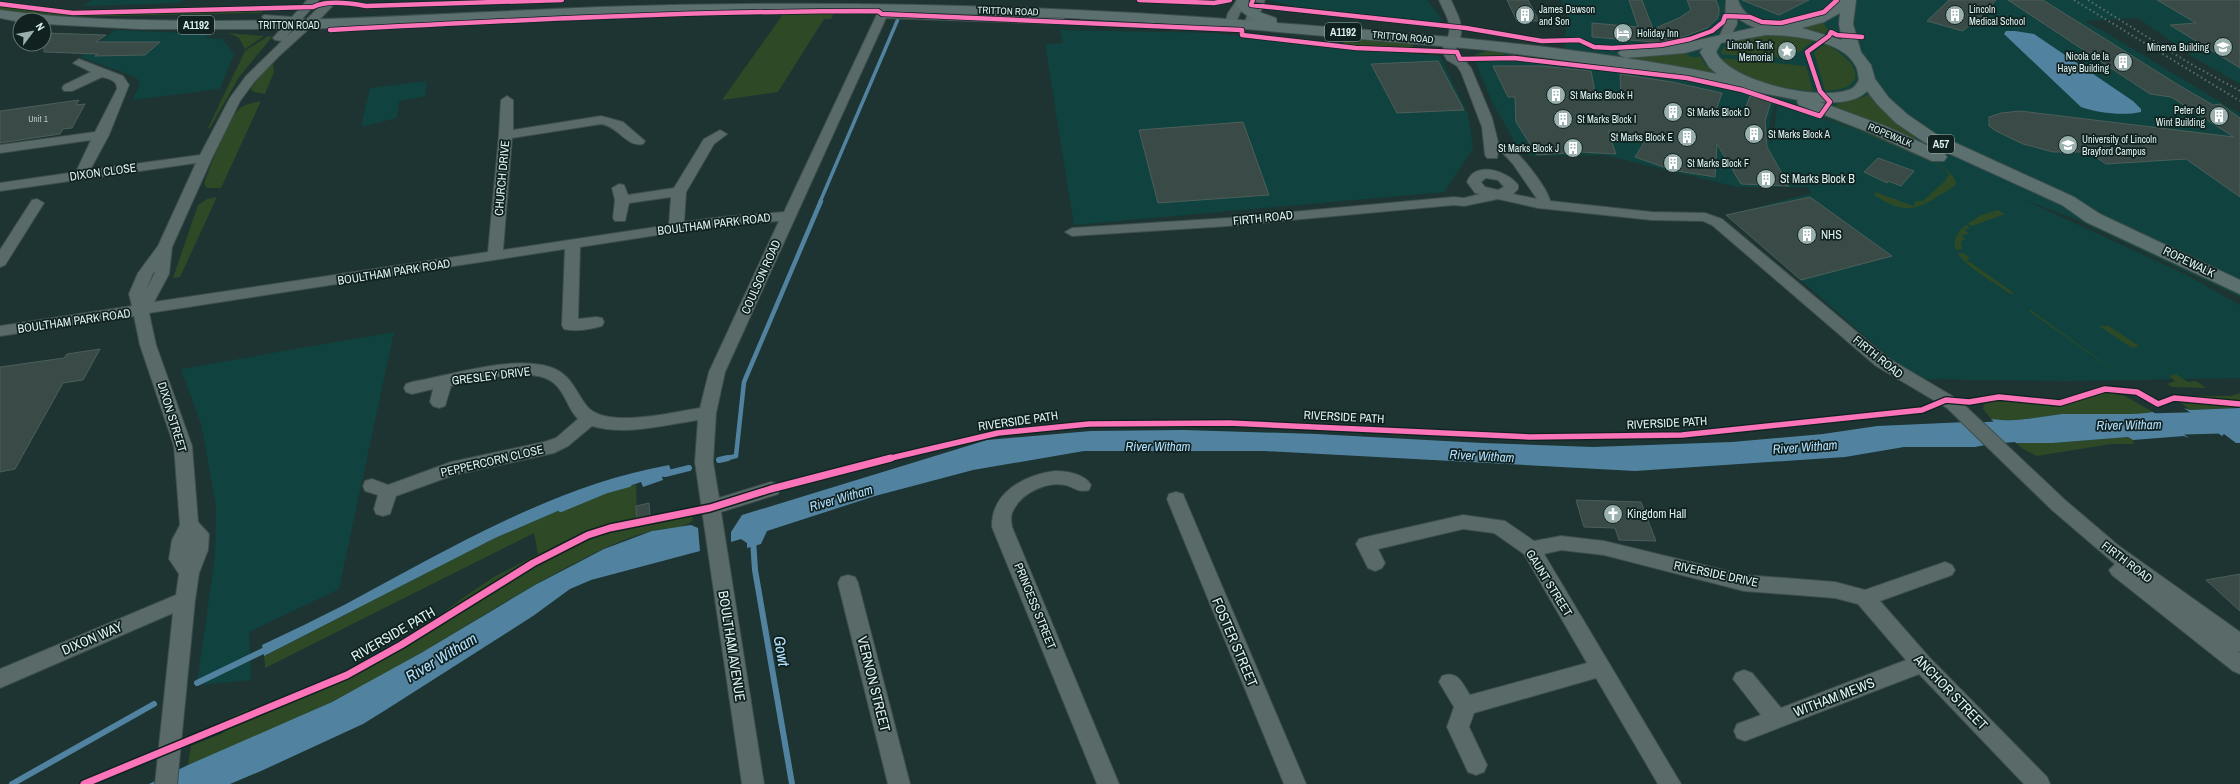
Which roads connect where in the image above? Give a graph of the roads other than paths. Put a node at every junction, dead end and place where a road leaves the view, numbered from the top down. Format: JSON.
{"nodes":[{"id":1,"x":313,"y":0,"type":"edge"},
{"id":2,"x":332,"y":0,"type":"edge"},
{"id":3,"x":730,"y":0,"type":"edge"},
{"id":4,"x":851,"y":0,"type":"edge"},
{"id":5,"x":1259,"y":0,"type":"edge"},
{"id":6,"x":1445,"y":0,"type":"edge"},
{"id":7,"x":1848,"y":0,"type":"edge"},
{"id":8,"x":1732,"y":2,"type":"edge"},
{"id":9,"x":1238,"y":10,"type":"edge"},
{"id":10,"x":0,"y":14,"type":"edge"},
{"id":11,"x":1252,"y":19,"type":"junction"},
{"id":12,"x":303,"y":20,"type":"junction"},
{"id":13,"x":1063,"y":21,"type":"dead end"},
{"id":14,"x":102,"y":22,"type":"junction"},
{"id":15,"x":1778,"y":30,"type":"junction"},
{"id":16,"x":1455,"y":37,"type":"junction"},
{"id":17,"x":1720,"y":39,"type":"junction"},
{"id":18,"x":1853,"y":52,"type":"junction"},
{"id":19,"x":79,"y":63,"type":"dead end"},
{"id":20,"x":102,"y":72,"type":"junction"},
{"id":21,"x":250,"y":79,"type":"junction"},
{"id":22,"x":1866,"y":80,"type":"junction"},
{"id":23,"x":68,"y":88,"type":"dead end"},
{"id":24,"x":1770,"y":90,"type":"junction"},
{"id":25,"x":507,"y":100,"type":"dead end"},
{"id":26,"x":723,"y":132,"type":"dead end"},
{"id":27,"x":102,"y":135,"type":"junction"},
{"id":28,"x":506,"y":135,"type":"junction"},
{"id":29,"x":653,"y":139,"type":"dead end"},
{"id":30,"x":0,"y":149,"type":"edge"},
{"id":31,"x":1508,"y":151,"type":"dead end"},
{"id":32,"x":1492,"y":155,"type":"junction"},
{"id":33,"x":205,"y":158,"type":"junction"},
{"id":34,"x":81,"y":175,"type":"junction"},
{"id":35,"x":1476,"y":179,"type":"junction"},
{"id":36,"x":1510,"y":183,"type":"junction"},
{"id":37,"x":0,"y":187,"type":"edge"},
{"id":38,"x":679,"y":192,"type":"junction"},
{"id":39,"x":1497,"y":195,"type":"junction"},
{"id":40,"x":1544,"y":200,"type":"junction"},
{"id":41,"x":1454,"y":201,"type":"junction"},
{"id":42,"x":37,"y":203,"type":"dead end"},
{"id":43,"x":1562,"y":205,"type":"junction"},
{"id":44,"x":788,"y":216,"type":"junction"},
{"id":45,"x":620,"y":218,"type":"dead end"},
{"id":46,"x":2093,"y":218,"type":"junction"},
{"id":47,"x":677,"y":228,"type":"junction"},
{"id":48,"x":1072,"y":232,"type":"dead end"},
{"id":49,"x":574,"y":244,"type":"junction"},
{"id":50,"x":495,"y":256,"type":"junction"},
{"id":51,"x":0,"y":262,"type":"edge"},
{"id":52,"x":2240,"y":288,"type":"edge"},
{"id":53,"x":141,"y":311,"type":"junction"},
{"id":54,"x":596,"y":322,"type":"dead end"},
{"id":55,"x":0,"y":332,"type":"edge"},
{"id":56,"x":443,"y":382,"type":"junction"},
{"id":57,"x":412,"y":388,"type":"dead end"},
{"id":58,"x":438,"y":402,"type":"dead end"},
{"id":59,"x":707,"y":413,"type":"junction"},
{"id":60,"x":589,"y":419,"type":"junction"},
{"id":61,"x":1082,"y":485,"type":"dead end"},
{"id":62,"x":771,"y":489,"type":"dead end"},
{"id":63,"x":381,"y":496,"type":"dead end"},
{"id":64,"x":1176,"y":499,"type":"dead end"},
{"id":65,"x":710,"y":508,"type":"junction"},
{"id":66,"x":1531,"y":549,"type":"junction"},
{"id":67,"x":2106,"y":557,"type":"dead end"},
{"id":68,"x":1375,"y":563,"type":"dead end"},
{"id":69,"x":1946,"y":570,"type":"dead end"},
{"id":70,"x":848,"y":583,"type":"dead end"},
{"id":71,"x":1865,"y":598,"type":"junction"},
{"id":72,"x":185,"y":600,"type":"junction"},
{"id":73,"x":2240,"y":643,"type":"edge"},
{"id":74,"x":1922,"y":663,"type":"junction"},
{"id":75,"x":2240,"y":665,"type":"edge"},
{"id":76,"x":1600,"y":668,"type":"junction"},
{"id":77,"x":0,"y":679,"type":"edge"},
{"id":78,"x":1744,"y":679,"type":"dead end"},
{"id":79,"x":1450,"y":682,"type":"dead end"},
{"id":80,"x":1465,"y":706,"type":"junction"},
{"id":81,"x":1777,"y":719,"type":"junction"},
{"id":82,"x":1745,"y":731,"type":"dead end"},
{"id":83,"x":1476,"y":765,"type":"dead end"},
{"id":84,"x":168,"y":773,"type":"edge"},
{"id":85,"x":753,"y":784,"type":"edge"},
{"id":86,"x":899,"y":784,"type":"edge"},
{"id":87,"x":1108,"y":784,"type":"edge"},
{"id":88,"x":1294,"y":784,"type":"edge"},
{"id":89,"x":1670,"y":784,"type":"edge"},
{"id":90,"x":2038,"y":784,"type":"edge"}],
"edges":[{"from":1,"to":12,"type":"street"},
{"from":2,"to":12,"type":"street"},
{"from":3,"to":12,"type":"main road","name":"TRITTON ROAD","number":"A1192"},
{"from":4,"to":9,"type":"main road","name":"TRITTON ROAD","number":"A1192"},
{"from":5,"to":11,"type":"street"},
{"from":6,"to":16,"type":"street"},
{"from":7,"to":15,"type":"main road"},
{"from":7,"to":18,"type":"main road"},
{"from":8,"to":15,"type":"street"},
{"from":8,"to":17,"type":"street"},
{"from":9,"to":11,"type":"main road","name":"TRITTON ROAD","number":"A1192"},
{"from":9,"to":11,"type":"main road"},
{"from":9,"to":12,"type":"main road","name":"TRITTON ROAD","number":"A1192"},
{"from":10,"to":14,"type":"main road","name":"TRITTON ROAD","number":"A1192"},
{"from":11,"to":16,"type":"main road","name":"TRITTON ROAD","number":"A1192"},
{"from":11,"to":16,"type":"main road","name":"TRITTON ROAD","number":"A1192"},
{"from":12,"to":14,"type":"main road","name":"TRITTON ROAD","number":"A1192"},
{"from":12,"to":14,"type":"main road","name":"TRITTON ROAD","number":"A1192"},
{"from":12,"to":21,"type":"street"},
{"from":12,"to":21,"type":"street"},
{"from":13,"to":44,"type":"street","name":"COULSON ROAD"},
{"from":15,"to":17,"type":"main road","name":"TRITTON ROAD"},
{"from":15,"to":18,"type":"main road"},
{"from":16,"to":17,"type":"main road","name":"TRITTON ROAD","number":"A1192"},
{"from":16,"to":24,"type":"main road","name":"TRITTON ROAD","number":"A1192"},
{"from":16,"to":32,"type":"street"},
{"from":17,"to":24,"type":"main road"},
{"from":18,"to":22,"type":"main road","name":"ROPEWALK"},
{"from":19,"to":20,"type":"street"},
{"from":20,"to":23,"type":"street"},
{"from":20,"to":27,"type":"street"},
{"from":21,"to":33,"type":"street"},
{"from":22,"to":24,"type":"main road"},
{"from":22,"to":46,"type":"main road","name":"ROPEWALK","number":"A57"},
{"from":24,"to":46,"type":"main road","name":"ROPEWALK","number":"A57"},
{"from":25,"to":28,"type":"street","name":"CHURCH DRIVE"},
{"from":26,"to":38,"type":"street"},
{"from":27,"to":30,"type":"street"},
{"from":27,"to":34,"type":"street"},
{"from":28,"to":29,"type":"street"},
{"from":28,"to":50,"type":"street","name":"CHURCH DRIVE"},
{"from":31,"to":40,"type":"street"},
{"from":32,"to":35,"type":"street"},
{"from":32,"to":36,"type":"street"},
{"from":33,"to":34,"type":"street","name":"DIXON CLOSE"},
{"from":33,"to":53,"type":"street"},
{"from":34,"to":37,"type":"street","name":"DIXON CLOSE"},
{"from":35,"to":36,"type":"street","name":"FIRTH ROAD"},
{"from":35,"to":39,"type":"street"},
{"from":35,"to":41,"type":"street"},
{"from":36,"to":39,"type":"street"},
{"from":36,"to":40,"type":"street","name":"FIRTH ROAD"},
{"from":38,"to":45,"type":"street"},
{"from":38,"to":47,"type":"street"},
{"from":39,"to":41,"type":"street","name":"FIRTH ROAD"},
{"from":39,"to":43,"type":"street","name":"FIRTH ROAD"},
{"from":40,"to":43,"type":"street","name":"FIRTH ROAD"},
{"from":41,"to":48,"type":"street","name":"FIRTH ROAD"},
{"from":42,"to":51,"type":"street"},
{"from":43,"to":73,"type":"street","name":"FIRTH ROAD"},
{"from":44,"to":47,"type":"street","name":"BOULTHAM PARK ROAD"},
{"from":44,"to":59,"type":"street","name":"COULSON ROAD"},
{"from":46,"to":52,"type":"main road","name":"ROPEWALK","number":"A57"},
{"from":47,"to":49,"type":"street","name":"BOULTHAM PARK ROAD"},
{"from":49,"to":50,"type":"street","name":"BOULTHAM PARK ROAD"},
{"from":49,"to":54,"type":"street"},
{"from":50,"to":53,"type":"street","name":"BOULTHAM PARK ROAD"},
{"from":53,"to":55,"type":"street","name":"BOULTHAM PARK ROAD"},
{"from":53,"to":72,"type":"street","name":"DIXON STREET"},
{"from":56,"to":57,"type":"street","name":"GRESLEY DRIVE"},
{"from":56,"to":58,"type":"street","name":"GRESLEY DRIVE"},
{"from":56,"to":60,"type":"street","name":"GRESLEY DRIVE"},
{"from":59,"to":60,"type":"street"},
{"from":59,"to":65,"type":"street","name":"COULSON ROAD"},
{"from":60,"to":63,"type":"street","name":"PEPPERCORN CLOSE"},
{"from":61,"to":87,"type":"street","name":"PRINCESS STREET"},
{"from":62,"to":65,"type":"street"},
{"from":64,"to":88,"type":"street","name":"FOSTER STREET"},
{"from":65,"to":85,"type":"street","name":"BOULTHAM AVENUE"},
{"from":66,"to":68,"type":"street","name":"GAUNT STREET"},
{"from":66,"to":71,"type":"street","name":"RIVERSIDE DRIVE"},
{"from":66,"to":76,"type":"street","name":"GAUNT STREET"},
{"from":67,"to":75,"type":"street","name":"FIRTH ROAD"},
{"from":69,"to":71,"type":"street"},
{"from":70,"to":86,"type":"street","name":"VERNON STREET"},
{"from":71,"to":74,"type":"street","name":"ANCHOR STREET"},
{"from":72,"to":77,"type":"street","name":"DIXON WAY"},
{"from":72,"to":84,"type":"street","name":"DIXON STREET"},
{"from":74,"to":81,"type":"street","name":"WITHAM MEWS"},
{"from":74,"to":90,"type":"street","name":"ANCHOR STREET"},
{"from":76,"to":80,"type":"street"},
{"from":76,"to":89,"type":"street","name":"GAUNT STREET"},
{"from":78,"to":81,"type":"street"},
{"from":79,"to":80,"type":"street"},
{"from":80,"to":83,"type":"street"},
{"from":81,"to":82,"type":"street","name":"WITHAM MEWS"}]}
